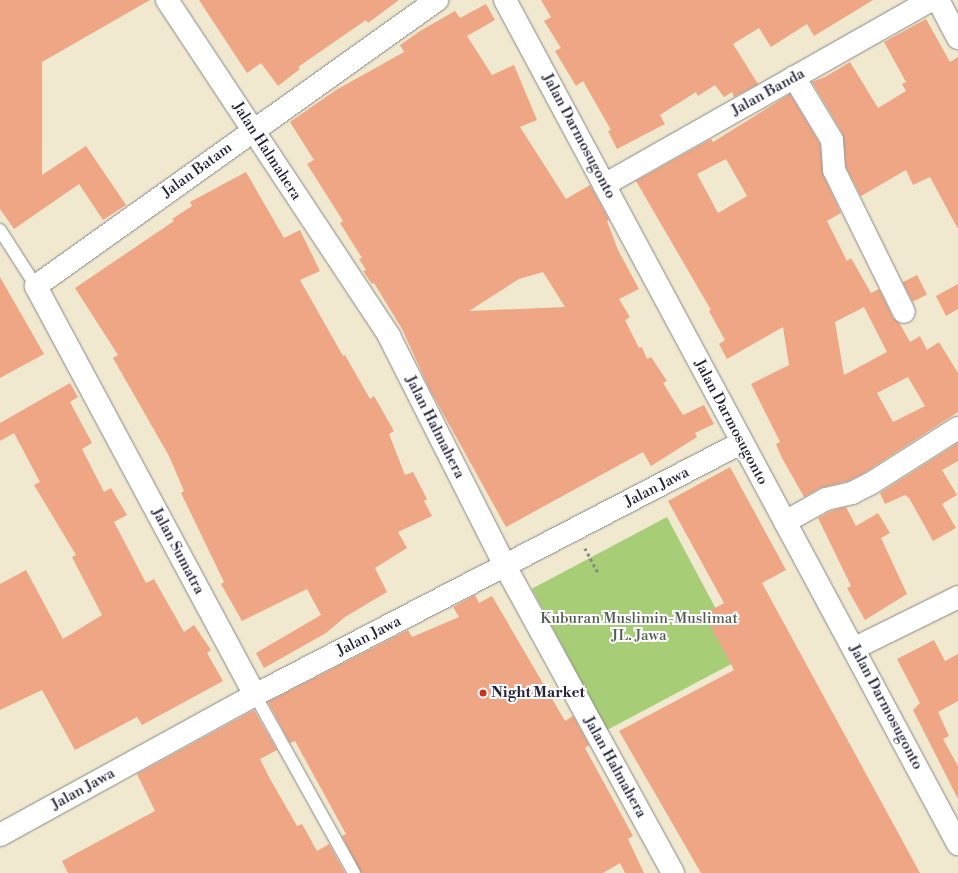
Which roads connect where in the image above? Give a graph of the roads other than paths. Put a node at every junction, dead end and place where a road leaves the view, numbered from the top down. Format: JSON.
{"nodes":[{"id":1,"x":166,"y":0,"type":"edge"},
{"id":2,"x":437,"y":0,"type":"edge"},
{"id":3,"x":505,"y":0,"type":"edge"},
{"id":4,"x":931,"y":0,"type":"edge"},
{"id":5,"x":938,"y":0,"type":"edge"},
{"id":6,"x":958,"y":38,"type":"edge"},
{"id":7,"x":794,"y":77,"type":"junction"},
{"id":8,"x":253,"y":129,"type":"junction"},
{"id":9,"x":604,"y":185,"type":"junction"},
{"id":10,"x":0,"y":230,"type":"edge"},
{"id":11,"x":36,"y":286,"type":"junction"},
{"id":12,"x":904,"y":312,"type":"dead end"},
{"id":13,"x":958,"y":428,"type":"edge"},
{"id":14,"x":741,"y":443,"type":"junction"},
{"id":15,"x":785,"y":522,"type":"junction"},
{"id":16,"x":505,"y":566,"type":"junction"},
{"id":17,"x":958,"y":598,"type":"edge"},
{"id":18,"x":855,"y":648,"type":"junction"},
{"id":19,"x":255,"y":695,"type":"junction"},
{"id":20,"x":0,"y":836,"type":"edge"},
{"id":21,"x":958,"y":844,"type":"edge"},
{"id":22,"x":354,"y":873,"type":"edge"},
{"id":23,"x":673,"y":873,"type":"edge"}],
"edges":[{"from":1,"to":8,"type":"street","name":"Jalan Halmahera"},
{"from":2,"to":8,"type":"street","name":"Jalan Batam"},
{"from":3,"to":9,"type":"street","name":"Jalan Darmosugonto"},
{"from":4,"to":7,"type":"street","name":"Jalan Banda"},
{"from":5,"to":6,"type":"street"},
{"from":7,"to":9,"type":"street","name":"Jalan Banda"},
{"from":7,"to":12,"type":"street"},
{"from":8,"to":11,"type":"street","name":"Jalan Batam"},
{"from":8,"to":16,"type":"street","name":"Jalan Halmahera"},
{"from":9,"to":14,"type":"street","name":"Jalan Darmosugonto"},
{"from":10,"to":11,"type":"lane","name":"Jalan Sumatra"},
{"from":11,"to":19,"type":"street","name":"Jalan Sumatra"},
{"from":13,"to":15,"type":"street"},
{"from":14,"to":15,"type":"street","name":"Jalan Darmosugonto"},
{"from":14,"to":16,"type":"street","name":"Jalan Jawa"},
{"from":15,"to":18,"type":"street","name":"Jalan Darmosugonto"},
{"from":16,"to":19,"type":"street","name":"Jalan Jawa"},
{"from":16,"to":23,"type":"street","name":"Jalan Halmahera"},
{"from":17,"to":18,"type":"street"},
{"from":18,"to":21,"type":"street","name":"Jalan Darmosugonto"},
{"from":19,"to":20,"type":"street","name":"Jalan Jawa"},
{"from":19,"to":22,"type":"lane","name":"Jalan Sumatra"}]}
